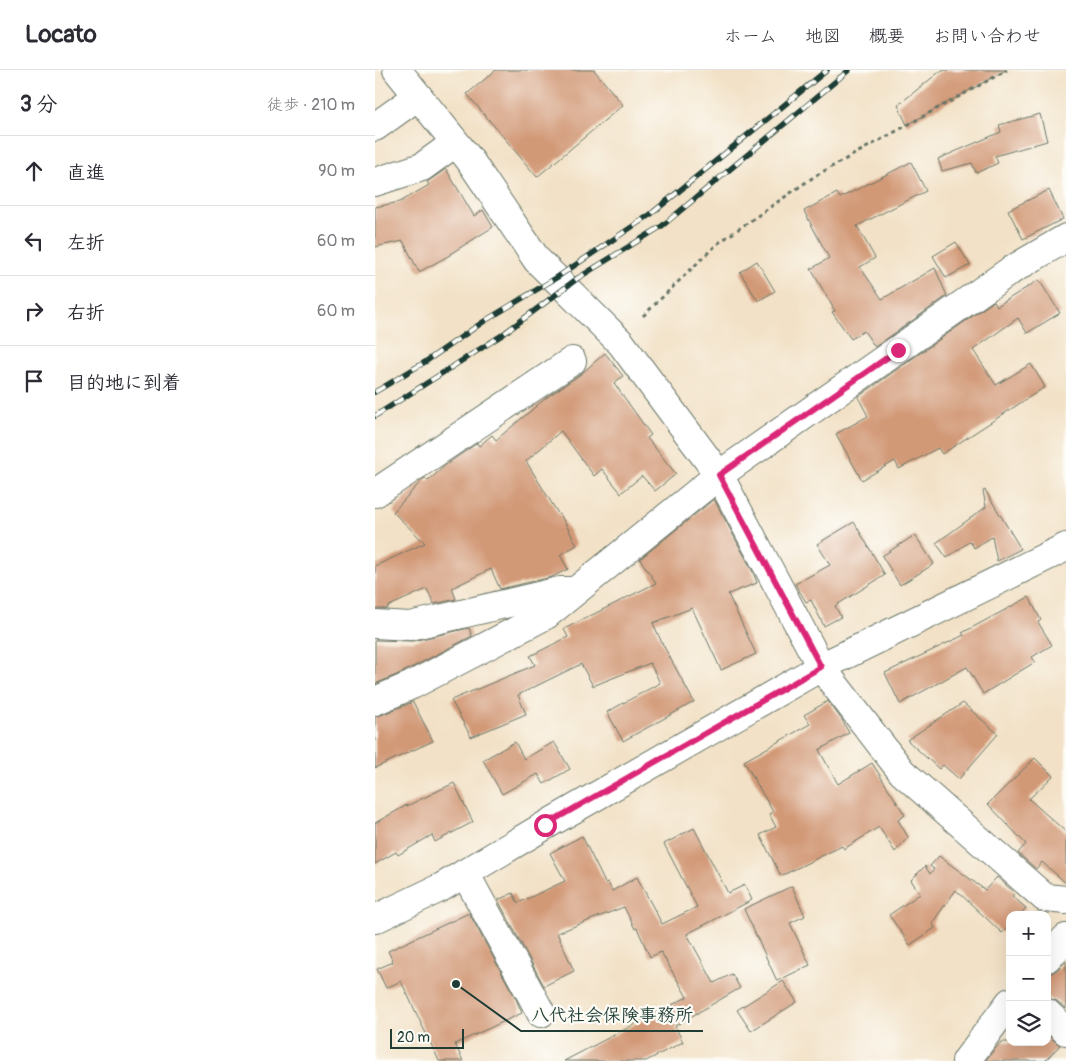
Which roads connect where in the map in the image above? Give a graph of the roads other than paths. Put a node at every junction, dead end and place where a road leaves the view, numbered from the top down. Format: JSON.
{"nodes":[{"id":1,"x":397,"y":70,"type":"edge"},
{"id":2,"x":418,"y":96,"type":"junction"},
{"id":3,"x":375,"y":126,"type":"edge"},
{"id":4,"x":455,"y":143,"type":"junction"},
{"id":5,"x":375,"y":182,"type":"edge"},
{"id":6,"x":1066,"y":238,"type":"edge"},
{"id":7,"x":572,"y":361,"type":"dead end"},
{"id":8,"x":719,"y":475,"type":"junction"},
{"id":9,"x":375,"y":493,"type":"edge"},
{"id":10,"x":1066,"y":547,"type":"edge"},
{"id":11,"x":575,"y":591,"type":"junction"},
{"id":12,"x":375,"y":624,"type":"edge"},
{"id":13,"x":821,"y":667,"type":"junction"},
{"id":14,"x":375,"y":701,"type":"edge"},
{"id":15,"x":465,"y":873,"type":"junction"},
{"id":16,"x":1066,"y":900,"type":"edge"},
{"id":17,"x":375,"y":919,"type":"edge"},
{"id":18,"x":1066,"y":938,"type":"edge"},
{"id":19,"x":1049,"y":956,"type":"edge"},
{"id":20,"x":1006,"y":1007,"type":"edge"},
{"id":21,"x":541,"y":1013,"type":"dead end"},
{"id":22,"x":1051,"y":1017,"type":"edge"},
{"id":23,"x":1066,"y":1031,"type":"edge"},
{"id":24,"x":966,"y":1061,"type":"edge"}],
"edges":[{"from":1,"to":2,"type":"street"},
{"from":2,"to":3,"type":"street"},
{"from":2,"to":4,"type":"street"},
{"from":4,"to":5,"type":"street"},
{"from":4,"to":8,"type":"street"},
{"from":6,"to":8,"type":"street"},
{"from":7,"to":9,"type":"street"},
{"from":8,"to":11,"type":"street"},
{"from":8,"to":13,"type":"street"},
{"from":10,"to":13,"type":"street"},
{"from":11,"to":12,"type":"street"},
{"from":11,"to":14,"type":"street"},
{"from":13,"to":15,"type":"street"},
{"from":13,"to":16,"type":"street"},
{"from":15,"to":17,"type":"street"},
{"from":15,"to":21,"type":"street"},
{"from":18,"to":19,"type":"street"},
{"from":20,"to":24,"type":"street"},
{"from":22,"to":23,"type":"street"}]}
